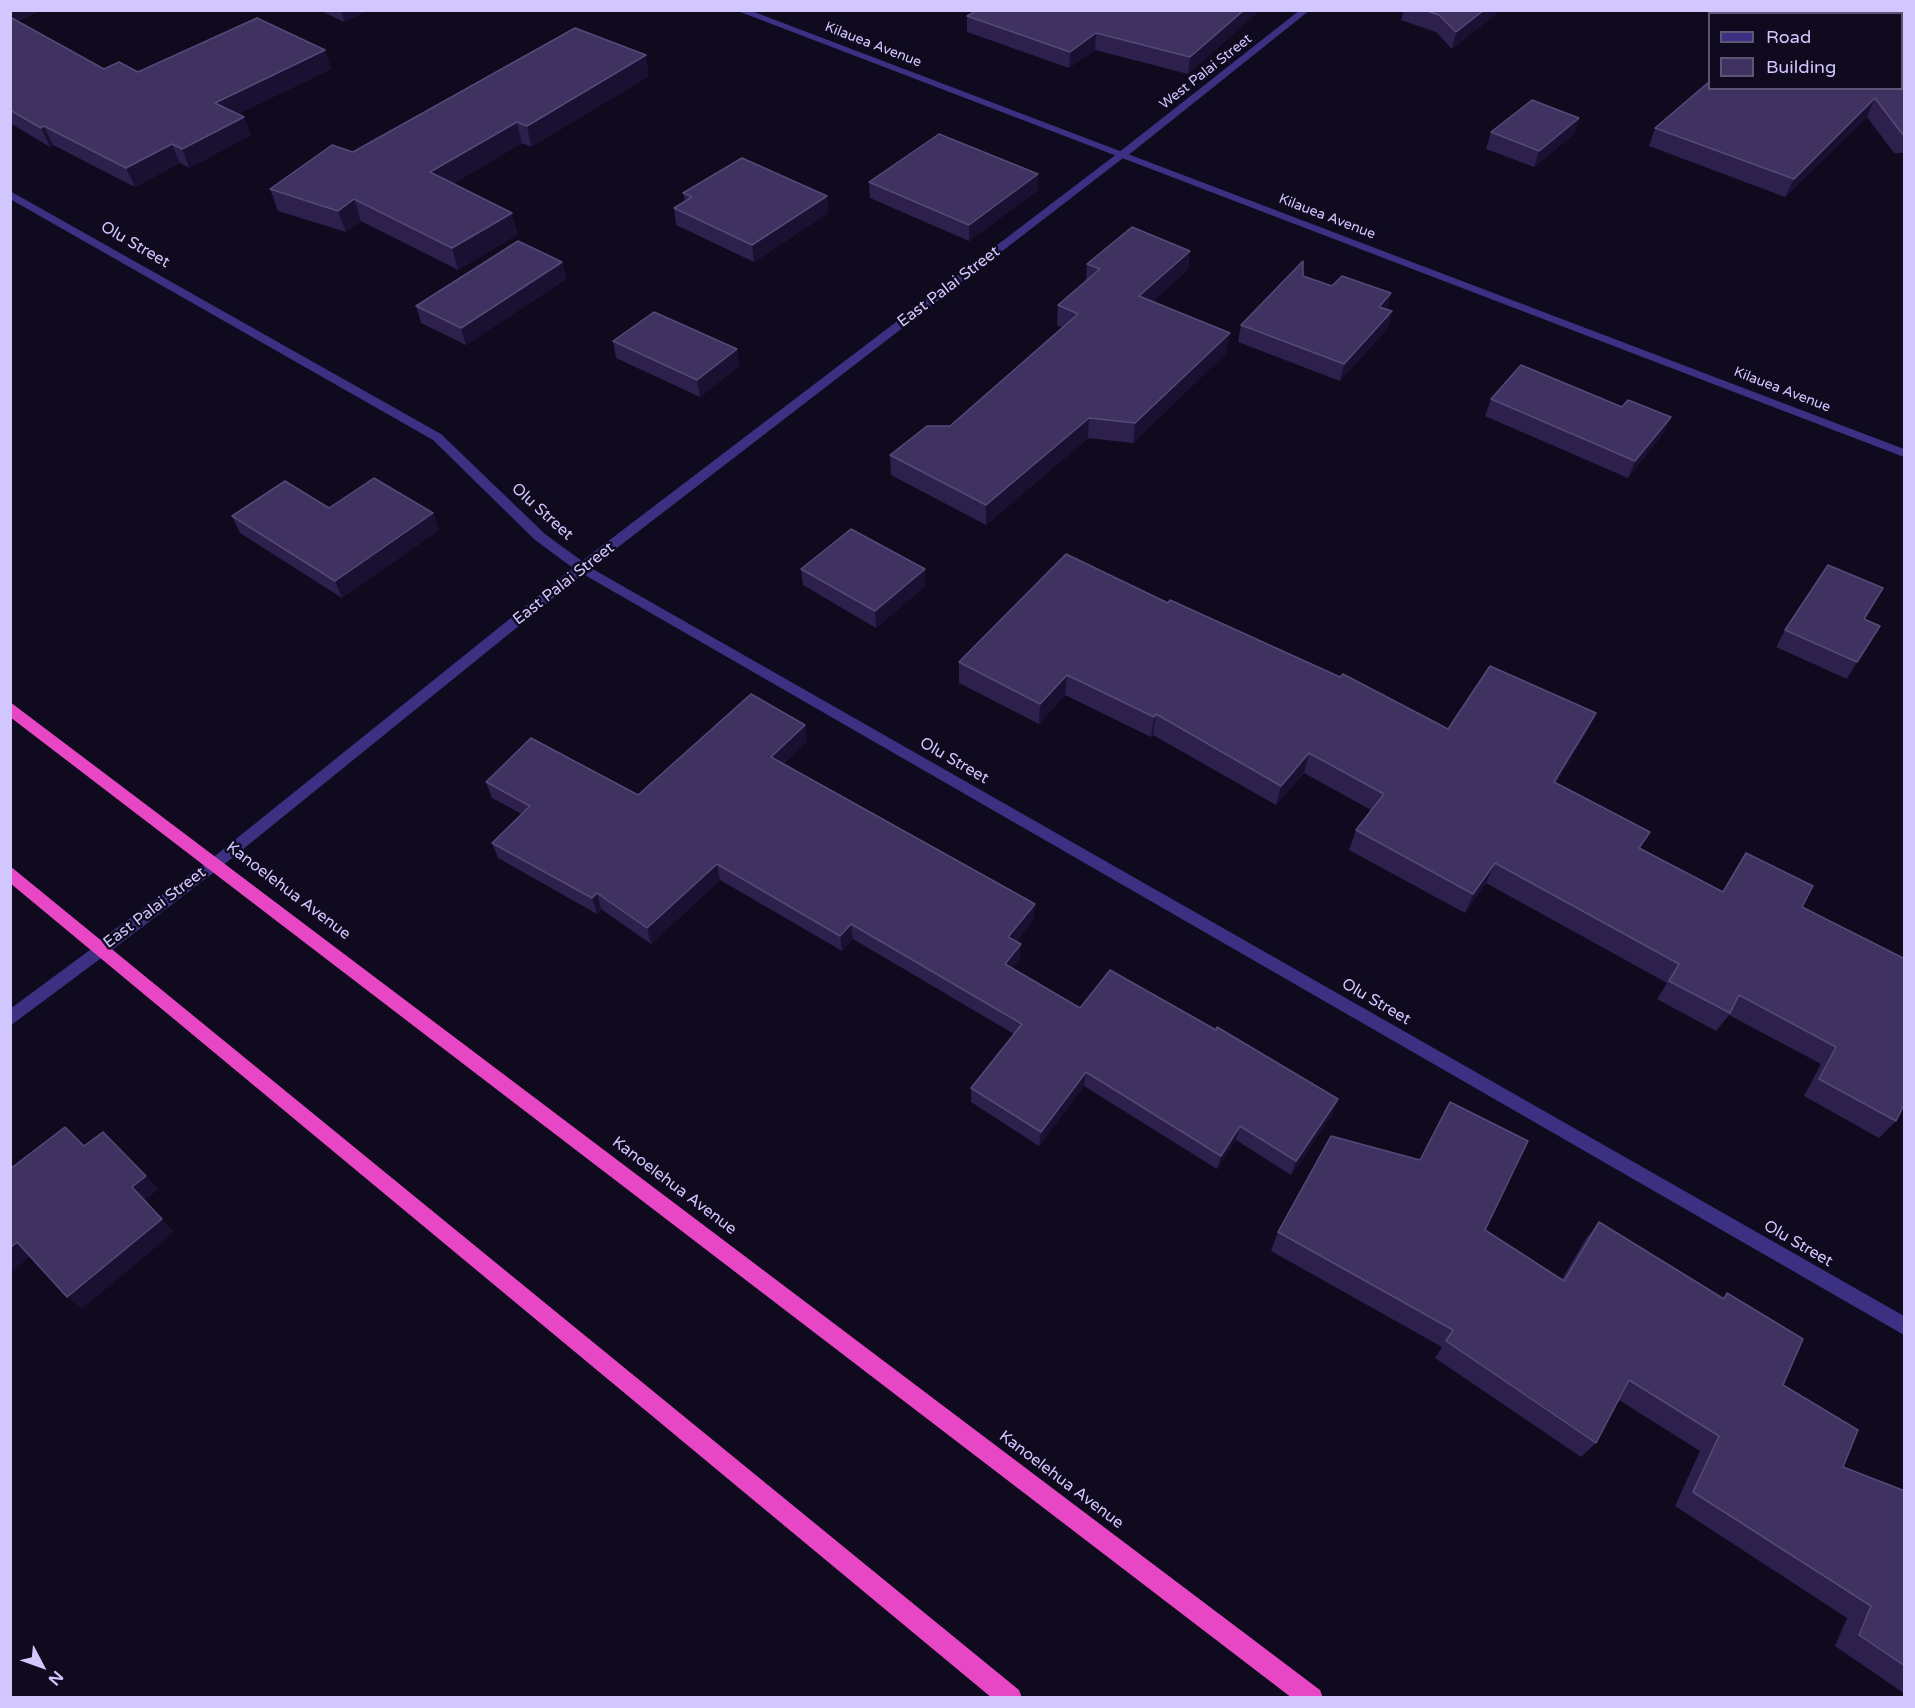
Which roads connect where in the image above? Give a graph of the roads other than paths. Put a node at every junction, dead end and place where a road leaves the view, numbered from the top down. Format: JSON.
{"nodes":[{"id":1,"x":739,"y":10,"type":"edge"},
{"id":2,"x":1306,"y":10,"type":"edge"},
{"id":3,"x":1122,"y":155,"type":"junction"},
{"id":4,"x":10,"y":194,"type":"edge"},
{"id":5,"x":1905,"y":453,"type":"edge"},
{"id":6,"x":582,"y":568,"type":"junction"},
{"id":7,"x":10,"y":708,"type":"edge"},
{"id":8,"x":216,"y":863,"type":"junction"},
{"id":9,"x":10,"y":873,"type":"edge"},
{"id":10,"x":102,"y":948,"type":"junction"},
{"id":11,"x":10,"y":1019,"type":"edge"},
{"id":12,"x":1905,"y":1326,"type":"edge"},
{"id":13,"x":1011,"y":1698,"type":"edge"},
{"id":14,"x":1312,"y":1698,"type":"edge"}],
"edges":[{"from":1,"to":3,"type":"street","name":"Kilauea Avenue"},
{"from":2,"to":3,"type":"street","name":"West Palai Street"},
{"from":3,"to":5,"type":"street","name":"Kilauea Avenue"},
{"from":3,"to":6,"type":"street","name":"East Palai Street"},
{"from":4,"to":6,"type":"street","name":"Olu Street"},
{"from":6,"to":8,"type":"street","name":"East Palai Street"},
{"from":6,"to":12,"type":"street","name":"Olu Street"},
{"from":7,"to":8,"type":"highway","name":"Kanoelehua Avenue"},
{"from":8,"to":10,"type":"street","name":"East Palai Street"},
{"from":8,"to":14,"type":"highway","name":"Kanoelehua Avenue"},
{"from":9,"to":10,"type":"highway"},
{"from":10,"to":11,"type":"street","name":"East Palai Street"},
{"from":10,"to":13,"type":"highway"}]}
